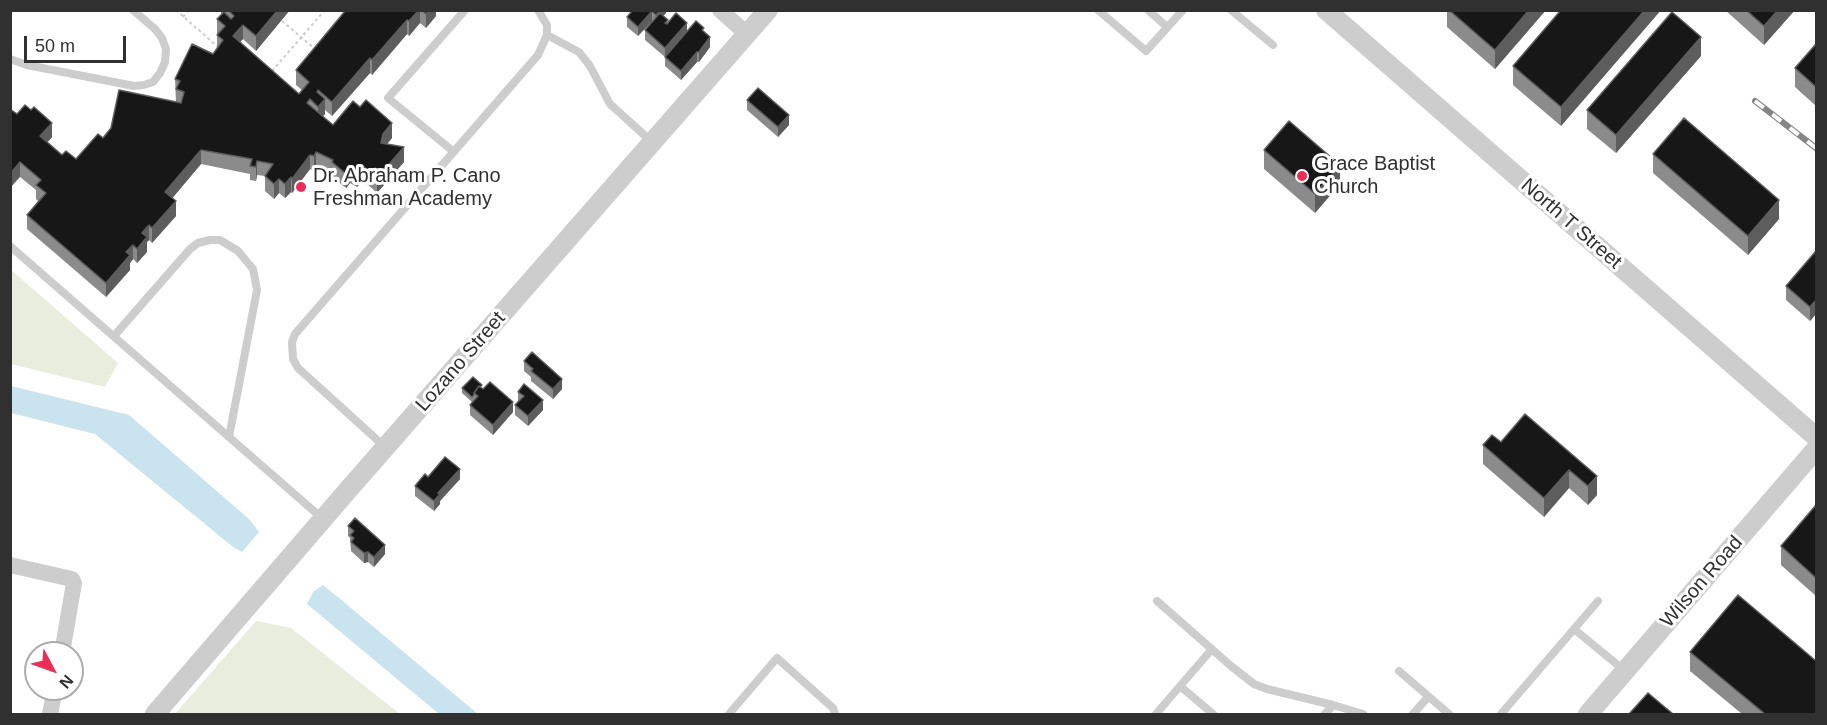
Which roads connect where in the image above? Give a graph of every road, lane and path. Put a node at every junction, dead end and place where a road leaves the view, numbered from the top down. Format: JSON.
{"nodes":[{"id":1,"x":134,"y":10,"type":"edge"},
{"id":2,"x":176,"y":10,"type":"edge"},
{"id":3,"x":189,"y":10,"type":"edge"},
{"id":4,"x":325,"y":10,"type":"edge"},
{"id":5,"x":465,"y":10,"type":"edge"},
{"id":6,"x":538,"y":10,"type":"edge"},
{"id":7,"x":720,"y":10,"type":"edge"},
{"id":8,"x":768,"y":10,"type":"edge"},
{"id":9,"x":1098,"y":10,"type":"edge"},
{"id":10,"x":1148,"y":10,"type":"edge"},
{"id":11,"x":1183,"y":10,"type":"edge"},
{"id":12,"x":1231,"y":10,"type":"edge"},
{"id":13,"x":1326,"y":10,"type":"edge"},
{"id":14,"x":183,"y":17,"type":"junction"},
{"id":15,"x":282,"y":21,"type":"dead end"},
{"id":16,"x":1167,"y":27,"type":"junction"},
{"id":17,"x":747,"y":34,"type":"junction"},
{"id":18,"x":547,"y":35,"type":"junction"},
{"id":19,"x":302,"y":38,"type":"junction"},
{"id":20,"x":1273,"y":45,"type":"dead end"},
{"id":21,"x":219,"y":48,"type":"edge"},
{"id":22,"x":321,"y":55,"type":"edge"},
{"id":23,"x":10,"y":59,"type":"edge"},
{"id":24,"x":270,"y":73,"type":"edge"},
{"id":25,"x":652,"y":142,"type":"junction"},
{"id":26,"x":454,"y":152,"type":"junction"},
{"id":27,"x":10,"y":246,"type":"edge"},
{"id":28,"x":114,"y":336,"type":"junction"},
{"id":29,"x":229,"y":437,"type":"junction"},
{"id":30,"x":1816,"y":437,"type":"edge"},
{"id":31,"x":386,"y":447,"type":"junction"},
{"id":32,"x":1816,"y":449,"type":"edge"},
{"id":33,"x":323,"y":519,"type":"junction"},
{"id":34,"x":10,"y":565,"type":"edge"},
{"id":35,"x":1157,"y":601,"type":"dead end"},
{"id":36,"x":1598,"y":601,"type":"dead end"},
{"id":37,"x":1574,"y":628,"type":"junction"},
{"id":38,"x":64,"y":641,"type":"edge"},
{"id":39,"x":1212,"y":649,"type":"junction"},
{"id":40,"x":1399,"y":671,"type":"dead end"},
{"id":41,"x":1625,"y":672,"type":"junction"},
{"id":42,"x":1180,"y":686,"type":"junction"},
{"id":43,"x":1428,"y":697,"type":"junction"},
{"id":44,"x":1333,"y":705,"type":"junction"},
{"id":45,"x":155,"y":714,"type":"edge"},
{"id":46,"x":729,"y":714,"type":"edge"},
{"id":47,"x":835,"y":714,"type":"edge"},
{"id":48,"x":1155,"y":714,"type":"edge"},
{"id":49,"x":1213,"y":714,"type":"edge"},
{"id":50,"x":1325,"y":714,"type":"edge"},
{"id":51,"x":1363,"y":714,"type":"edge"},
{"id":52,"x":1413,"y":714,"type":"edge"},
{"id":53,"x":1449,"y":714,"type":"edge"},
{"id":54,"x":1501,"y":714,"type":"edge"},
{"id":55,"x":1588,"y":714,"type":"edge"}],
"edges":[{"from":1,"to":23,"type":"lane"},
{"from":2,"to":14,"type":"path"},
{"from":3,"to":14,"type":"path"},
{"from":4,"to":19,"type":"path"},
{"from":5,"to":26,"type":"lane"},
{"from":6,"to":18,"type":"lane"},
{"from":7,"to":17,"type":"street"},
{"from":8,"to":17,"type":"street","name":"Lozano Street"},
{"from":9,"to":16,"type":"lane"},
{"from":10,"to":16,"type":"lane"},
{"from":11,"to":16,"type":"lane"},
{"from":12,"to":20,"type":"lane"},
{"from":13,"to":30,"type":"street","name":"North T Street"},
{"from":14,"to":21,"type":"path"},
{"from":15,"to":19,"type":"path"},
{"from":17,"to":25,"type":"street","name":"Lozano Street"},
{"from":18,"to":25,"type":"lane"},
{"from":18,"to":26,"type":"lane"},
{"from":19,"to":22,"type":"path"},
{"from":19,"to":24,"type":"path"},
{"from":25,"to":31,"type":"street","name":"Lozano Street"},
{"from":26,"to":31,"type":"lane"},
{"from":27,"to":28,"type":"lane"},
{"from":28,"to":29,"type":"lane"},
{"from":28,"to":29,"type":"lane"},
{"from":29,"to":33,"type":"lane"},
{"from":31,"to":33,"type":"street","name":"Lozano Street"},
{"from":32,"to":41,"type":"street","name":"Wilson Road"},
{"from":33,"to":45,"type":"street","name":"Lozano Street"},
{"from":34,"to":38,"type":"street"},
{"from":35,"to":39,"type":"lane"},
{"from":36,"to":37,"type":"lane"},
{"from":37,"to":41,"type":"lane"},
{"from":37,"to":54,"type":"lane"},
{"from":39,"to":42,"type":"lane"},
{"from":39,"to":44,"type":"lane"},
{"from":40,"to":43,"type":"lane"},
{"from":41,"to":55,"type":"street","name":"Wilson Road"},
{"from":42,"to":48,"type":"lane"},
{"from":42,"to":49,"type":"lane"},
{"from":43,"to":52,"type":"lane"},
{"from":43,"to":53,"type":"lane"},
{"from":44,"to":50,"type":"lane"},
{"from":44,"to":51,"type":"lane"},
{"from":46,"to":47,"type":"lane"}]}
